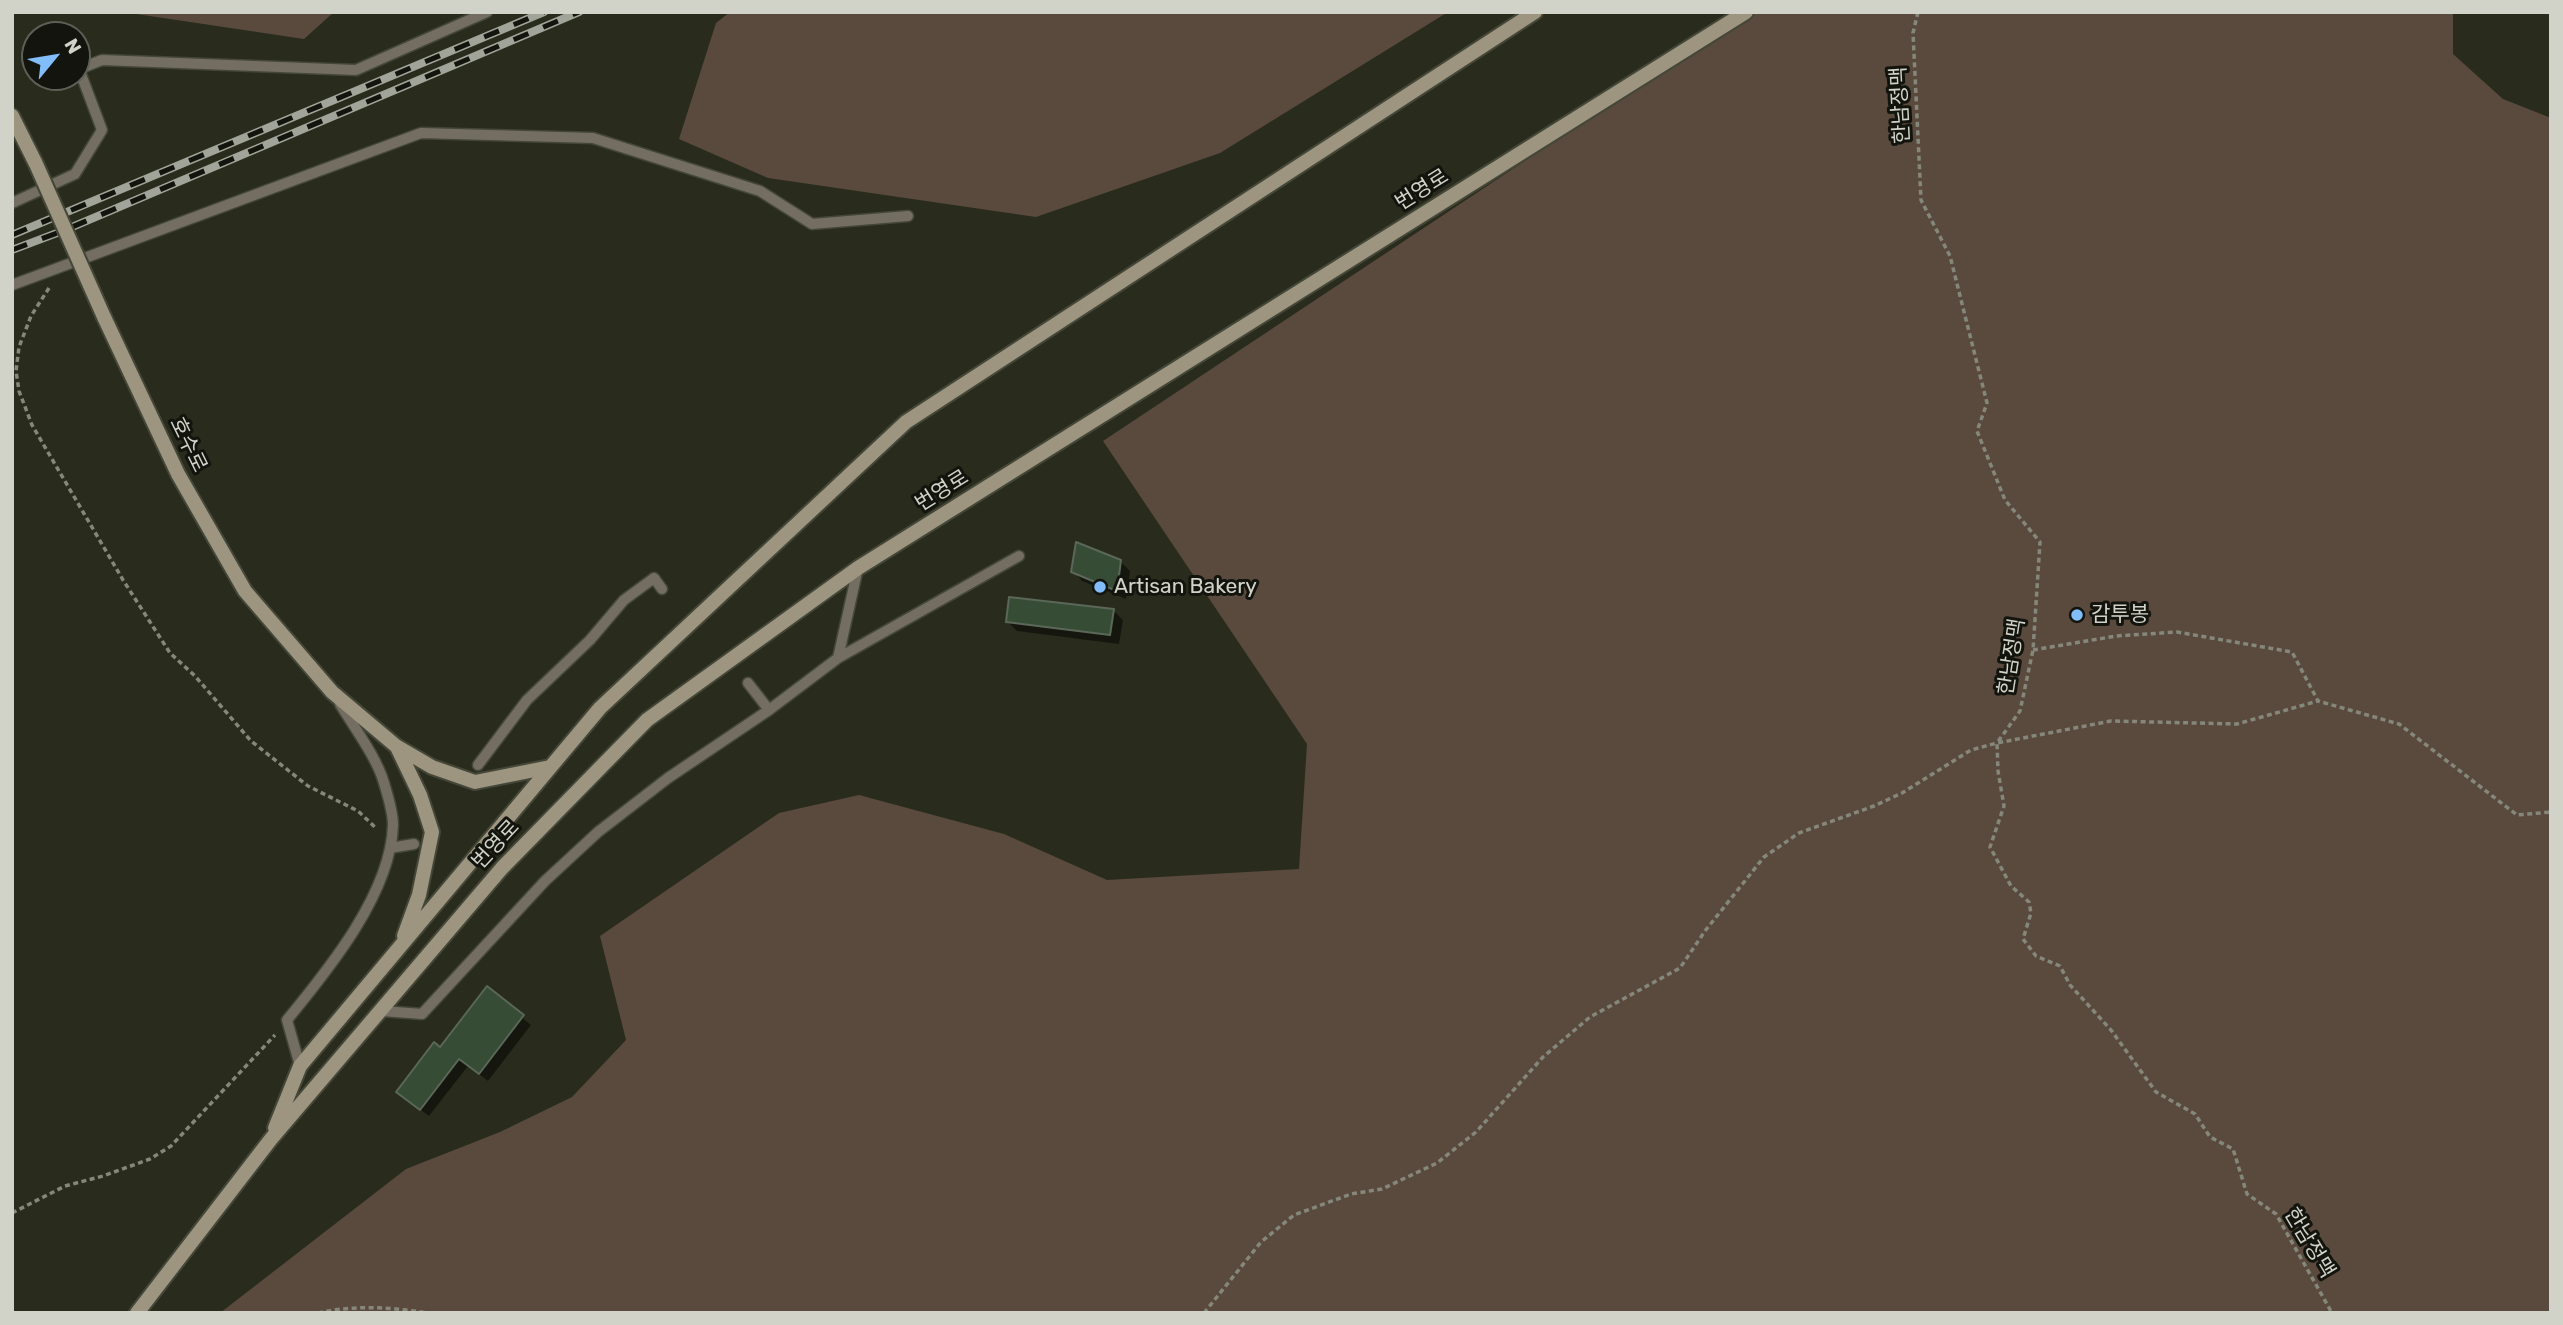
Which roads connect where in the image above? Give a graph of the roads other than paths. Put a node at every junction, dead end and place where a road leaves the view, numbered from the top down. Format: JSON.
{"nodes":[{"id":1,"x":487,"y":12,"type":"edge"},
{"id":2,"x":1535,"y":12,"type":"edge"},
{"id":3,"x":1746,"y":12,"type":"edge"},
{"id":4,"x":12,"y":116,"type":"edge"},
{"id":5,"x":12,"y":203,"type":"edge"},
{"id":6,"x":908,"y":216,"type":"dead end"},
{"id":7,"x":12,"y":285,"type":"edge"},
{"id":8,"x":1019,"y":556,"type":"dead end"},
{"id":9,"x":858,"y":568,"type":"junction"},
{"id":10,"x":663,"y":589,"type":"dead end"},
{"id":11,"x":838,"y":658,"type":"junction"},
{"id":12,"x":748,"y":683,"type":"dead end"},
{"id":13,"x":332,"y":692,"type":"junction"},
{"id":14,"x":769,"y":710,"type":"junction"},
{"id":15,"x":396,"y":746,"type":"junction"},
{"id":16,"x":478,"y":765,"type":"dead end"},
{"id":17,"x":550,"y":767,"type":"junction"},
{"id":18,"x":414,"y":844,"type":"dead end"},
{"id":19,"x":390,"y":848,"type":"junction"},
{"id":20,"x":399,"y":948,"type":"junction"},
{"id":21,"x":382,"y":1011,"type":"junction"},
{"id":22,"x":300,"y":1066,"type":"junction"},
{"id":23,"x":271,"y":1139,"type":"junction"},
{"id":24,"x":137,"y":1313,"type":"edge"}],
"edges":[{"from":1,"to":5,"type":"lane"},
{"from":2,"to":17,"type":"street","name":"번영로"},
{"from":3,"to":9,"type":"street","name":"번영로"},
{"from":4,"to":13,"type":"street","name":"호수로","bridge":true},
{"from":6,"to":7,"type":"lane"},
{"from":8,"to":11,"type":"lane"},
{"from":9,"to":11,"type":"lane"},
{"from":9,"to":21,"type":"street","name":"번영로"},
{"from":10,"to":16,"type":"lane"},
{"from":11,"to":14,"type":"lane"},
{"from":12,"to":14,"type":"lane"},
{"from":13,"to":15,"type":"street","name":"호수로"},
{"from":13,"to":19,"type":"lane"},
{"from":14,"to":21,"type":"lane"},
{"from":15,"to":17,"type":"street","name":"호수로"},
{"from":15,"to":20,"type":"street","name":"호수로"},
{"from":17,"to":20,"type":"street","name":"번영로"},
{"from":18,"to":19,"type":"lane"},
{"from":19,"to":22,"type":"lane"},
{"from":20,"to":22,"type":"street","name":"번영로"},
{"from":21,"to":23,"type":"street","name":"번영로"},
{"from":22,"to":23,"type":"street","name":"번영로"},
{"from":23,"to":24,"type":"street","name":"번영로"}]}
